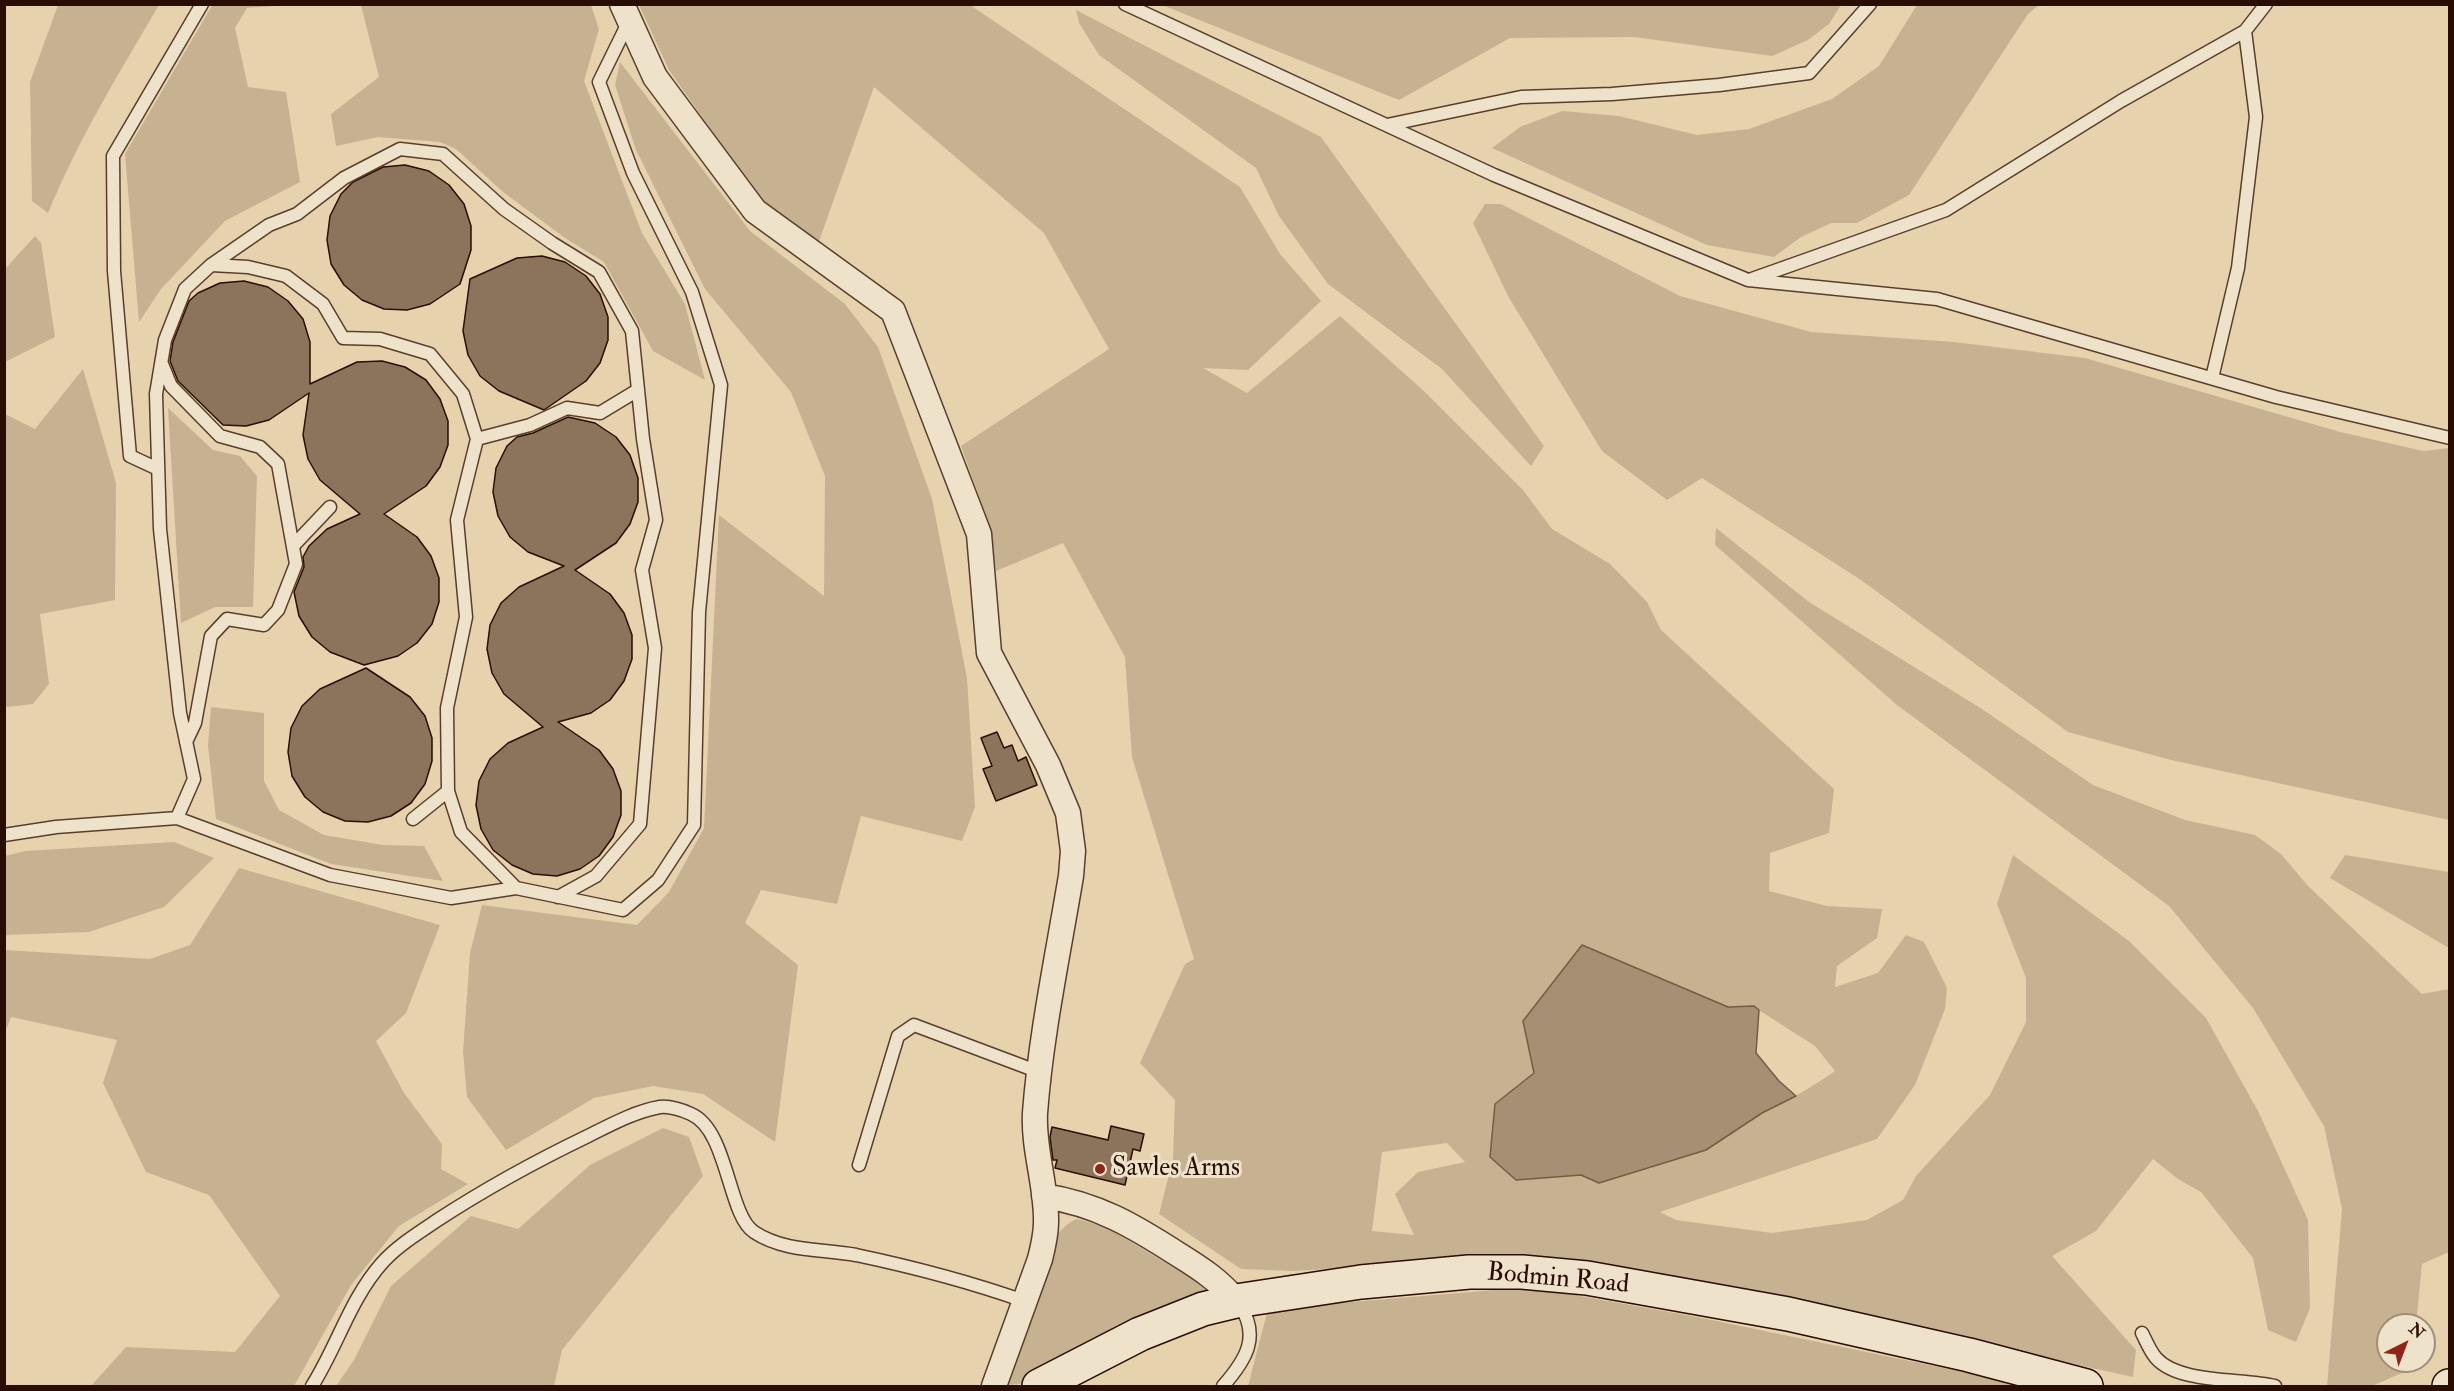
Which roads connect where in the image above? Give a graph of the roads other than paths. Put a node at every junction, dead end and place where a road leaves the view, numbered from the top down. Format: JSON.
{"nodes":[{"id":1,"x":202,"y":4,"type":"edge"},
{"id":2,"x":1125,"y":4,"type":"edge"},
{"id":3,"x":1870,"y":4,"type":"edge"},
{"id":4,"x":2265,"y":4,"type":"edge"},
{"id":5,"x":625,"y":13,"type":"edge"},
{"id":6,"x":2245,"y":31,"type":"junction"},
{"id":7,"x":1387,"y":125,"type":"junction"},
{"id":8,"x":211,"y":265,"type":"junction"},
{"id":9,"x":1748,"y":280,"type":"junction"},
{"id":10,"x":161,"y":363,"type":"junction"},
{"id":11,"x":2212,"y":378,"type":"junction"},
{"id":12,"x":638,"y":390,"type":"junction"},
{"id":13,"x":2450,"y":438,"type":"edge"},
{"id":14,"x":477,"y":439,"type":"junction"},
{"id":15,"x":158,"y":469,"type":"junction"},
{"id":16,"x":330,"y":507,"type":"dead end"},
{"id":17,"x":293,"y":546,"type":"junction"},
{"id":18,"x":186,"y":742,"type":"junction"},
{"id":19,"x":448,"y":791,"type":"junction"},
{"id":20,"x":177,"y":818,"type":"junction"},
{"id":21,"x":413,"y":819,"type":"dead end"},
{"id":22,"x":4,"y":835,"type":"edge"},
{"id":23,"x":516,"y":888,"type":"junction"},
{"id":24,"x":558,"y":897,"type":"junction"},
{"id":25,"x":1039,"y":1072,"type":"junction"},
{"id":26,"x":859,"y":1165,"type":"dead end"},
{"id":27,"x":1044,"y":1196,"type":"junction"},
{"id":28,"x":1236,"y":1300,"type":"junction"},
{"id":29,"x":1024,"y":1301,"type":"junction"},
{"id":30,"x":2142,"y":1333,"type":"dead end"},
{"id":31,"x":312,"y":1386,"type":"edge"},
{"id":32,"x":994,"y":1386,"type":"edge"},
{"id":33,"x":1039,"y":1386,"type":"edge"},
{"id":34,"x":1223,"y":1386,"type":"edge"},
{"id":35,"x":2086,"y":1386,"type":"edge"},
{"id":36,"x":2275,"y":1386,"type":"edge"}],
"edges":[{"from":1,"to":15,"type":"lane"},
{"from":2,"to":7,"type":"lane"},
{"from":3,"to":7,"type":"lane"},
{"from":4,"to":6,"type":"lane"},
{"from":5,"to":24,"type":"lane"},
{"from":5,"to":25,"type":"street"},
{"from":6,"to":9,"type":"lane"},
{"from":6,"to":11,"type":"lane"},
{"from":7,"to":9,"type":"lane"},
{"from":8,"to":10,"type":"lane"},
{"from":8,"to":12,"type":"lane"},
{"from":8,"to":14,"type":"lane"},
{"from":9,"to":11,"type":"lane"},
{"from":10,"to":15,"type":"lane"},
{"from":10,"to":17,"type":"lane"},
{"from":11,"to":13,"type":"lane"},
{"from":12,"to":14,"type":"lane"},
{"from":12,"to":24,"type":"lane"},
{"from":14,"to":19,"type":"lane"},
{"from":15,"to":18,"type":"lane"},
{"from":16,"to":17,"type":"lane"},
{"from":17,"to":18,"type":"lane"},
{"from":18,"to":20,"type":"lane"},
{"from":19,"to":21,"type":"lane"},
{"from":19,"to":23,"type":"lane"},
{"from":20,"to":22,"type":"lane"},
{"from":20,"to":23,"type":"lane"},
{"from":23,"to":24,"type":"lane"},
{"from":25,"to":26,"type":"lane"},
{"from":25,"to":27,"type":"street"},
{"from":27,"to":28,"type":"street"},
{"from":27,"to":29,"type":"street"},
{"from":28,"to":33,"type":"main road","name":"Bodmin Road"},
{"from":28,"to":34,"type":"lane"},
{"from":28,"to":35,"type":"main road","name":"Bodmin Road"},
{"from":29,"to":31,"type":"lane"},
{"from":29,"to":32,"type":"street"},
{"from":30,"to":36,"type":"lane"}]}
